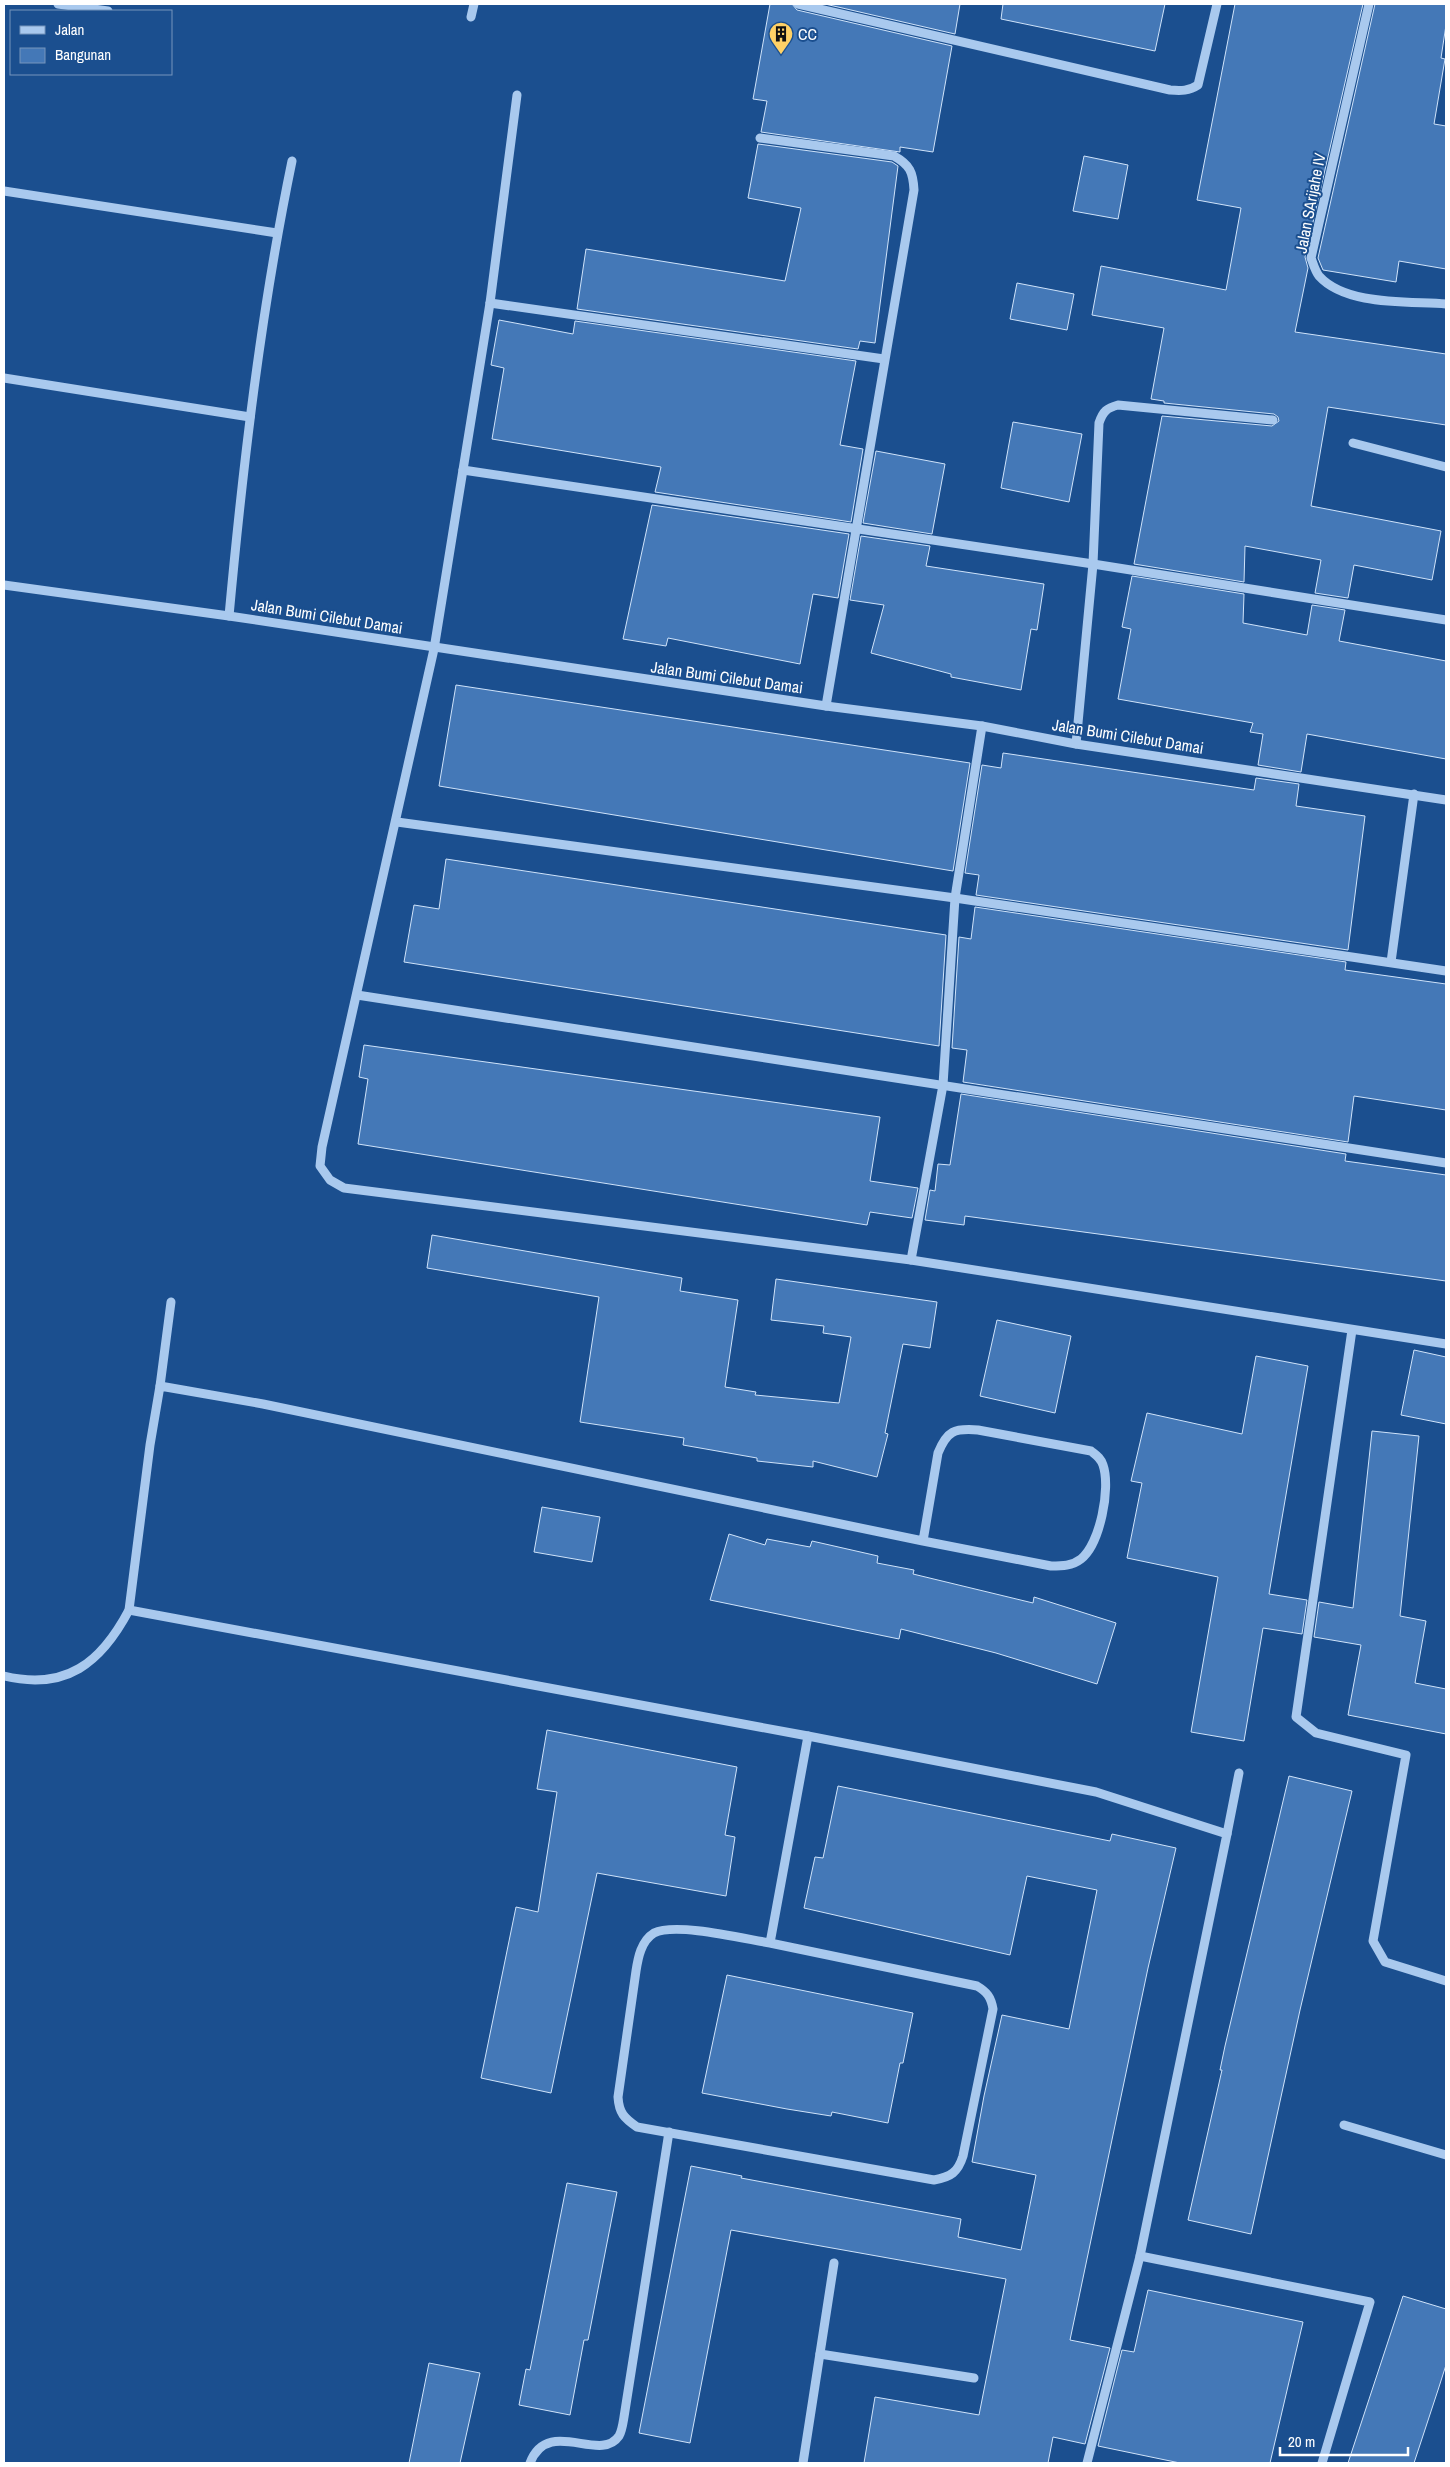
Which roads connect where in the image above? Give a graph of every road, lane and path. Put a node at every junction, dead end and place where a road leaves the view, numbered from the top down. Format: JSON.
{"nodes":[{"id":1,"x":58,"y":4,"type":"edge"},
{"id":2,"x":474,"y":4,"type":"edge"},
{"id":3,"x":798,"y":4,"type":"edge"},
{"id":4,"x":1217,"y":4,"type":"edge"},
{"id":5,"x":1369,"y":4,"type":"edge"},
{"id":6,"x":101,"y":10,"type":"edge"},
{"id":7,"x":471,"y":17,"type":"dead end"},
{"id":8,"x":517,"y":95,"type":"dead end"},
{"id":9,"x":760,"y":138,"type":"dead end"},
{"id":10,"x":292,"y":161,"type":"dead end"},
{"id":11,"x":4,"y":190,"type":"edge"},
{"id":12,"x":277,"y":233,"type":"junction"},
{"id":13,"x":490,"y":303,"type":"junction"},
{"id":14,"x":1446,"y":304,"type":"edge"},
{"id":15,"x":884,"y":359,"type":"junction"},
{"id":16,"x":4,"y":378,"type":"edge"},
{"id":17,"x":250,"y":417,"type":"junction"},
{"id":18,"x":1273,"y":420,"type":"dead end"},
{"id":19,"x":1353,"y":443,"type":"dead end"},
{"id":20,"x":1446,"y":467,"type":"edge"},
{"id":21,"x":464,"y":470,"type":"junction"},
{"id":22,"x":856,"y":530,"type":"junction"},
{"id":23,"x":1092,"y":564,"type":"junction"},
{"id":24,"x":4,"y":585,"type":"edge"},
{"id":25,"x":229,"y":616,"type":"junction"},
{"id":26,"x":1446,"y":620,"type":"edge"},
{"id":27,"x":434,"y":649,"type":"junction"},
{"id":28,"x":826,"y":706,"type":"junction"},
{"id":29,"x":982,"y":726,"type":"junction"},
{"id":30,"x":1076,"y":744,"type":"junction"},
{"id":31,"x":1414,"y":794,"type":"junction"},
{"id":32,"x":1446,"y":800,"type":"edge"},
{"id":33,"x":396,"y":822,"type":"junction"},
{"id":34,"x":955,"y":898,"type":"junction"},
{"id":35,"x":1391,"y":962,"type":"junction"},
{"id":36,"x":1446,"y":971,"type":"edge"},
{"id":37,"x":357,"y":995,"type":"junction"},
{"id":38,"x":943,"y":1085,"type":"junction"},
{"id":39,"x":1446,"y":1163,"type":"edge"},
{"id":40,"x":911,"y":1260,"type":"junction"},
{"id":41,"x":171,"y":1302,"type":"dead end"},
{"id":42,"x":1352,"y":1330,"type":"junction"},
{"id":43,"x":1446,"y":1344,"type":"edge"},
{"id":44,"x":160,"y":1386,"type":"junction"},
{"id":45,"x":923,"y":1541,"type":"junction"},
{"id":46,"x":129,"y":1610,"type":"junction"},
{"id":47,"x":4,"y":1676,"type":"edge"},
{"id":48,"x":808,"y":1736,"type":"junction"},
{"id":49,"x":1239,"y":1773,"type":"dead end"},
{"id":50,"x":1227,"y":1834,"type":"junction"},
{"id":51,"x":770,"y":1943,"type":"junction"},
{"id":52,"x":1446,"y":1981,"type":"edge"},
{"id":53,"x":1344,"y":2125,"type":"dead end"},
{"id":54,"x":669,"y":2132,"type":"junction"},
{"id":55,"x":1446,"y":2155,"type":"edge"},
{"id":56,"x":1140,"y":2256,"type":"junction"},
{"id":57,"x":834,"y":2263,"type":"dead end"},
{"id":58,"x":820,"y":2354,"type":"junction"},
{"id":59,"x":974,"y":2378,"type":"dead end"},
{"id":60,"x":530,"y":2463,"type":"edge"},
{"id":61,"x":804,"y":2463,"type":"edge"},
{"id":62,"x":1087,"y":2463,"type":"edge"},
{"id":63,"x":1322,"y":2463,"type":"edge"}],
"edges":[{"from":1,"to":6,"type":"street"},
{"from":2,"to":7,"type":"street"},
{"from":3,"to":4,"type":"street"},
{"from":5,"to":14,"type":"street","name":"Jalan SArijahe IV"},
{"from":8,"to":13,"type":"street"},
{"from":9,"to":15,"type":"street"},
{"from":10,"to":12,"type":"street"},
{"from":11,"to":12,"type":"street"},
{"from":12,"to":17,"type":"street"},
{"from":13,"to":15,"type":"street"},
{"from":13,"to":21,"type":"street"},
{"from":15,"to":22,"type":"street"},
{"from":16,"to":17,"type":"street"},
{"from":17,"to":25,"type":"street"},
{"from":18,"to":23,"type":"street"},
{"from":19,"to":20,"type":"street"},
{"from":21,"to":22,"type":"street"},
{"from":21,"to":27,"type":"street"},
{"from":22,"to":23,"type":"street"},
{"from":22,"to":28,"type":"street"},
{"from":23,"to":26,"type":"street"},
{"from":23,"to":30,"type":"street"},
{"from":24,"to":25,"type":"street","name":"Jalan Bumi Cilebut Damai"},
{"from":25,"to":27,"type":"street","name":"Jalan Bumi Cilebut Damai"},
{"from":27,"to":28,"type":"street","name":"Jalan Bumi Cilebut Damai"},
{"from":27,"to":33,"type":"street"},
{"from":28,"to":29,"type":"street","name":"Jalan Bumi Cilebut Damai"},
{"from":29,"to":30,"type":"street","name":"Jalan Bumi Cilebut Damai"},
{"from":29,"to":34,"type":"street"},
{"from":30,"to":31,"type":"street","name":"Jalan Bumi Cilebut Damai"},
{"from":31,"to":32,"type":"street","name":"Jalan Bumi Cilebut Damai"},
{"from":31,"to":35,"type":"street"},
{"from":33,"to":34,"type":"street"},
{"from":33,"to":37,"type":"street"},
{"from":34,"to":35,"type":"street"},
{"from":34,"to":38,"type":"street"},
{"from":35,"to":36,"type":"street"},
{"from":37,"to":38,"type":"street"},
{"from":37,"to":40,"type":"street"},
{"from":38,"to":39,"type":"street"},
{"from":38,"to":40,"type":"street"},
{"from":40,"to":42,"type":"street"},
{"from":41,"to":44,"type":"street"},
{"from":42,"to":43,"type":"street"},
{"from":42,"to":52,"type":"street"},
{"from":44,"to":45,"type":"street"},
{"from":44,"to":46,"type":"street"},
{"from":45,"to":45,"type":"street"},
{"from":46,"to":47,"type":"street"},
{"from":46,"to":48,"type":"street"},
{"from":48,"to":50,"type":"street"},
{"from":48,"to":51,"type":"street"},
{"from":49,"to":50,"type":"street"},
{"from":50,"to":56,"type":"street"},
{"from":51,"to":54,"type":"street"},
{"from":51,"to":54,"type":"street"},
{"from":53,"to":55,"type":"street"},
{"from":54,"to":60,"type":"street"},
{"from":56,"to":62,"type":"street"},
{"from":56,"to":63,"type":"street"},
{"from":57,"to":58,"type":"street"},
{"from":58,"to":59,"type":"street"},
{"from":58,"to":61,"type":"street"}]}
